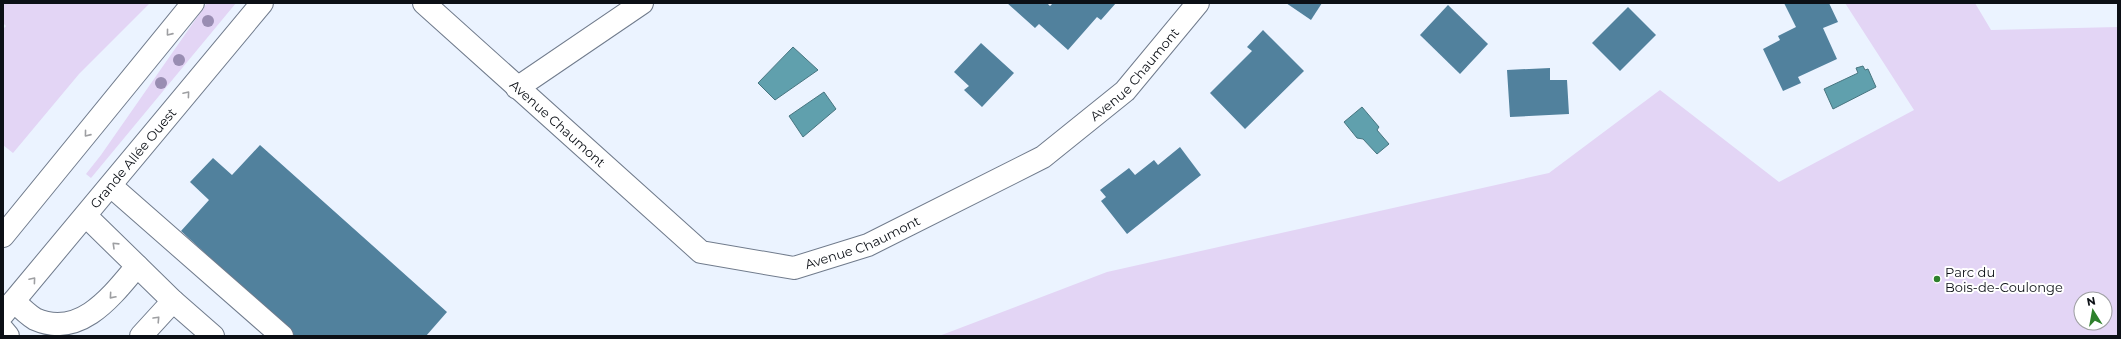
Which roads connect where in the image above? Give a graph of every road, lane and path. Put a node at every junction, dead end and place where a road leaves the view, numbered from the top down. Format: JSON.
{"nodes":[{"id":1,"x":193,"y":3,"type":"edge"},
{"id":2,"x":262,"y":3,"type":"edge"},
{"id":3,"x":424,"y":3,"type":"edge"},
{"id":4,"x":642,"y":3,"type":"edge"},
{"id":5,"x":1198,"y":3,"type":"edge"},
{"id":6,"x":517,"y":88,"type":"junction"},
{"id":7,"x":111,"y":186,"type":"junction"},
{"id":8,"x":86,"y":216,"type":"junction"},
{"id":9,"x":3,"y":236,"type":"edge"},
{"id":10,"x":137,"y":266,"type":"junction"},
{"id":11,"x":173,"y":301,"type":"junction"},
{"id":12,"x":7,"y":307,"type":"edge"},
{"id":13,"x":3,"y":330,"type":"edge"},
{"id":14,"x":8,"y":336,"type":"edge"},
{"id":15,"x":141,"y":336,"type":"edge"},
{"id":16,"x":213,"y":336,"type":"edge"},
{"id":17,"x":282,"y":336,"type":"edge"}],
"edges":[{"from":1,"to":9,"type":"street","one_way":true},
{"from":7,"to":2,"type":"street","name":"Grande Allée Ouest","one_way":true},
{"from":3,"to":6,"type":"street","name":"Avenue Chaumont"},
{"from":4,"to":6,"type":"street"},
{"from":5,"to":6,"type":"street","name":"Avenue Chaumont"},
{"from":7,"to":8,"type":"street","name":"Grande Allée Ouest"},
{"from":7,"to":17,"type":"street"},
{"from":10,"to":8,"type":"street","one_way":true},
{"from":12,"to":8,"type":"street","name":"Grande Allée Ouest","one_way":true},
{"from":10,"to":11,"type":"street"},
{"from":10,"to":12,"type":"street","one_way":true},
{"from":15,"to":11,"type":"street","one_way":true},
{"from":11,"to":16,"type":"street"},
{"from":13,"to":14,"type":"street"}]}
